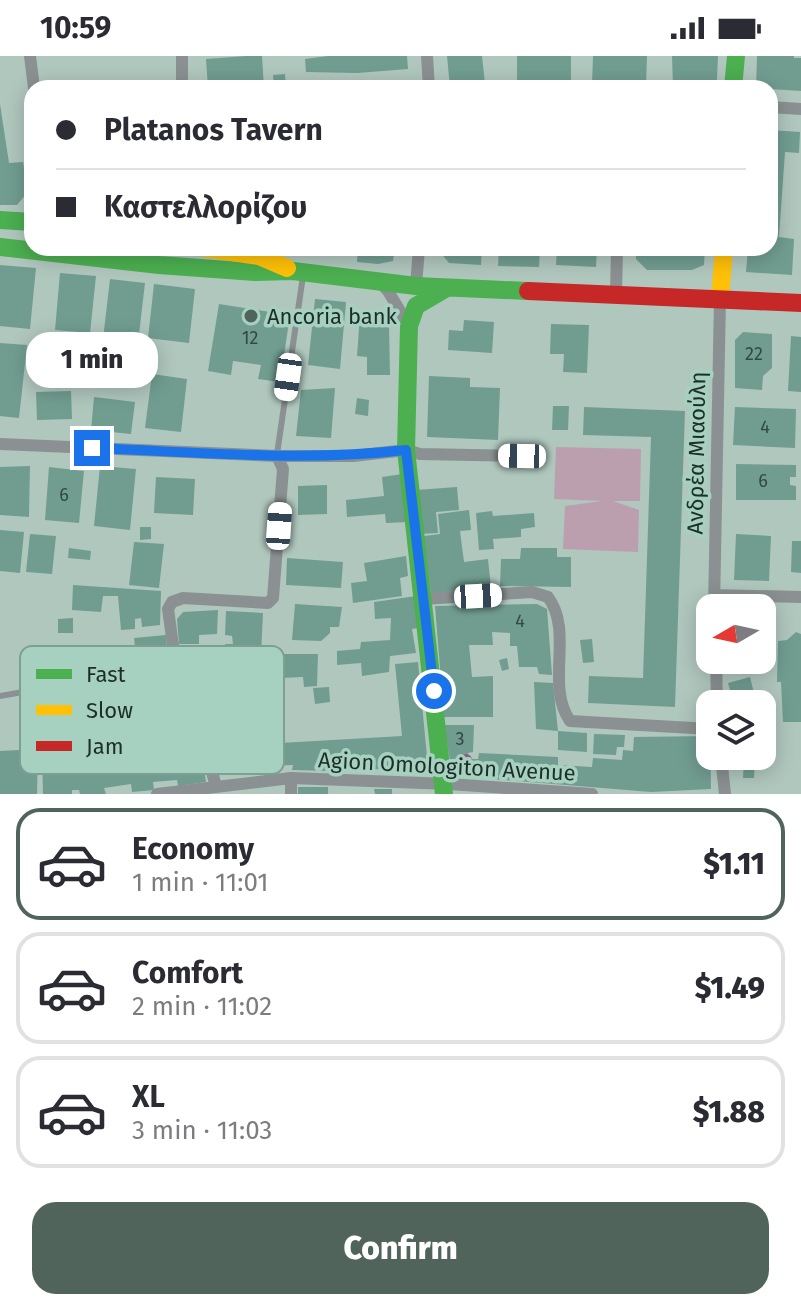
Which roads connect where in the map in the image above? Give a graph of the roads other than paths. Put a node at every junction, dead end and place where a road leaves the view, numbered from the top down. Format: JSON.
{"nodes":[{"id":1,"x":30,"y":56,"type":"edge"},
{"id":2,"x":182,"y":56,"type":"edge"},
{"id":3,"x":427,"y":56,"type":"edge"},
{"id":4,"x":736,"y":56,"type":"edge"},
{"id":5,"x":33,"y":80,"type":"edge"},
{"id":6,"x":182,"y":80,"type":"edge"},
{"id":7,"x":428,"y":80,"type":"edge"},
{"id":8,"x":734,"y":80,"type":"edge"},
{"id":9,"x":778,"y":108,"type":"edge"},
{"id":10,"x":801,"y":109,"type":"edge"},
{"id":11,"x":0,"y":220,"type":"edge"},
{"id":12,"x":24,"y":222,"type":"edge"},
{"id":13,"x":0,"y":247,"type":"edge"},
{"id":14,"x":24,"y":250,"type":"edge"},
{"id":15,"x":82,"y":256,"type":"edge"},
{"id":16,"x":259,"y":256,"type":"edge"},
{"id":17,"x":418,"y":256,"type":"edge"},
{"id":18,"x":617,"y":256,"type":"edge"},
{"id":19,"x":723,"y":256,"type":"edge"},
{"id":20,"x":298,"y":272,"type":"junction"},
{"id":21,"x":378,"y":281,"type":"junction"},
{"id":22,"x":416,"y":286,"type":"junction"},
{"id":23,"x":445,"y":288,"type":"junction"},
{"id":24,"x":616,"y":295,"type":"junction"},
{"id":25,"x":720,"y":299,"type":"junction"},
{"id":26,"x":801,"y":303,"type":"edge"},
{"id":27,"x":409,"y":326,"type":"junction"},
{"id":28,"x":0,"y":444,"type":"edge"},
{"id":29,"x":406,"y":450,"type":"junction"},
{"id":30,"x":277,"y":456,"type":"junction"},
{"id":31,"x":522,"y":456,"type":"dead end"},
{"id":32,"x":714,"y":594,"type":"edge"},
{"id":33,"x":801,"y":597,"type":"edge"},
{"id":34,"x":776,"y":598,"type":"edge"},
{"id":35,"x":424,"y":599,"type":"junction"},
{"id":36,"x":173,"y":646,"type":"edge"},
{"id":37,"x":20,"y":692,"type":"edge"},
{"id":38,"x":0,"y":696,"type":"edge"},
{"id":39,"x":696,"y":728,"type":"edge"},
{"id":40,"x":722,"y":770,"type":"edge"},
{"id":41,"x":212,"y":774,"type":"edge"},
{"id":42,"x":291,"y":778,"type":"junction"},
{"id":43,"x":216,"y":786,"type":"junction"},
{"id":44,"x":444,"y":789,"type":"edge"},
{"id":45,"x":157,"y":794,"type":"edge"},
{"id":46,"x":291,"y":794,"type":"edge"},
{"id":47,"x":592,"y":794,"type":"edge"},
{"id":48,"x":725,"y":794,"type":"edge"}],
"edges":[{"from":1,"to":5,"type":"street"},
{"from":2,"to":6,"type":"street"},
{"from":3,"to":7,"type":"street"},
{"from":4,"to":8,"type":"main road"},
{"from":9,"to":10,"type":"street"},
{"from":11,"to":12,"type":"main road"},
{"from":13,"to":14,"type":"main road"},
{"from":15,"to":20,"type":"main road"},
{"from":16,"to":20,"type":"main road"},
{"from":17,"to":22,"type":"street"},
{"from":18,"to":24,"type":"street"},
{"from":19,"to":25,"type":"main road"},
{"from":20,"to":21,"type":"main road"},
{"from":20,"to":30,"type":"lane"},
{"from":21,"to":22,"type":"main road"},
{"from":21,"to":27,"type":"street"},
{"from":22,"to":23,"type":"main road"},
{"from":23,"to":24,"type":"main road"},
{"from":23,"to":27,"type":"main road"},
{"from":24,"to":25,"type":"main road"},
{"from":25,"to":26,"type":"main road"},
{"from":25,"to":32,"type":"street","name":"Ανδρέα Μιαούλη"},
{"from":27,"to":29,"type":"main road"},
{"from":28,"to":30,"type":"street"},
{"from":29,"to":30,"type":"street"},
{"from":29,"to":31,"type":"street"},
{"from":29,"to":35,"type":"main road"},
{"from":30,"to":36,"type":"street"},
{"from":33,"to":34,"type":"street"},
{"from":35,"to":39,"type":"street"},
{"from":35,"to":44,"type":"main road"},
{"from":37,"to":38,"type":"lane"},
{"from":40,"to":48,"type":"street"},
{"from":41,"to":43,"type":"street"},
{"from":42,"to":43,"type":"street","name":"Agion Omologiton Avenue"},
{"from":42,"to":44,"type":"street","name":"Agion Omologiton Avenue"},
{"from":42,"to":46,"type":"street"},
{"from":43,"to":45,"type":"street","name":"Agion Omologiton Avenue"},
{"from":44,"to":47,"type":"street","name":"Agion Omologiton Avenue"}]}
